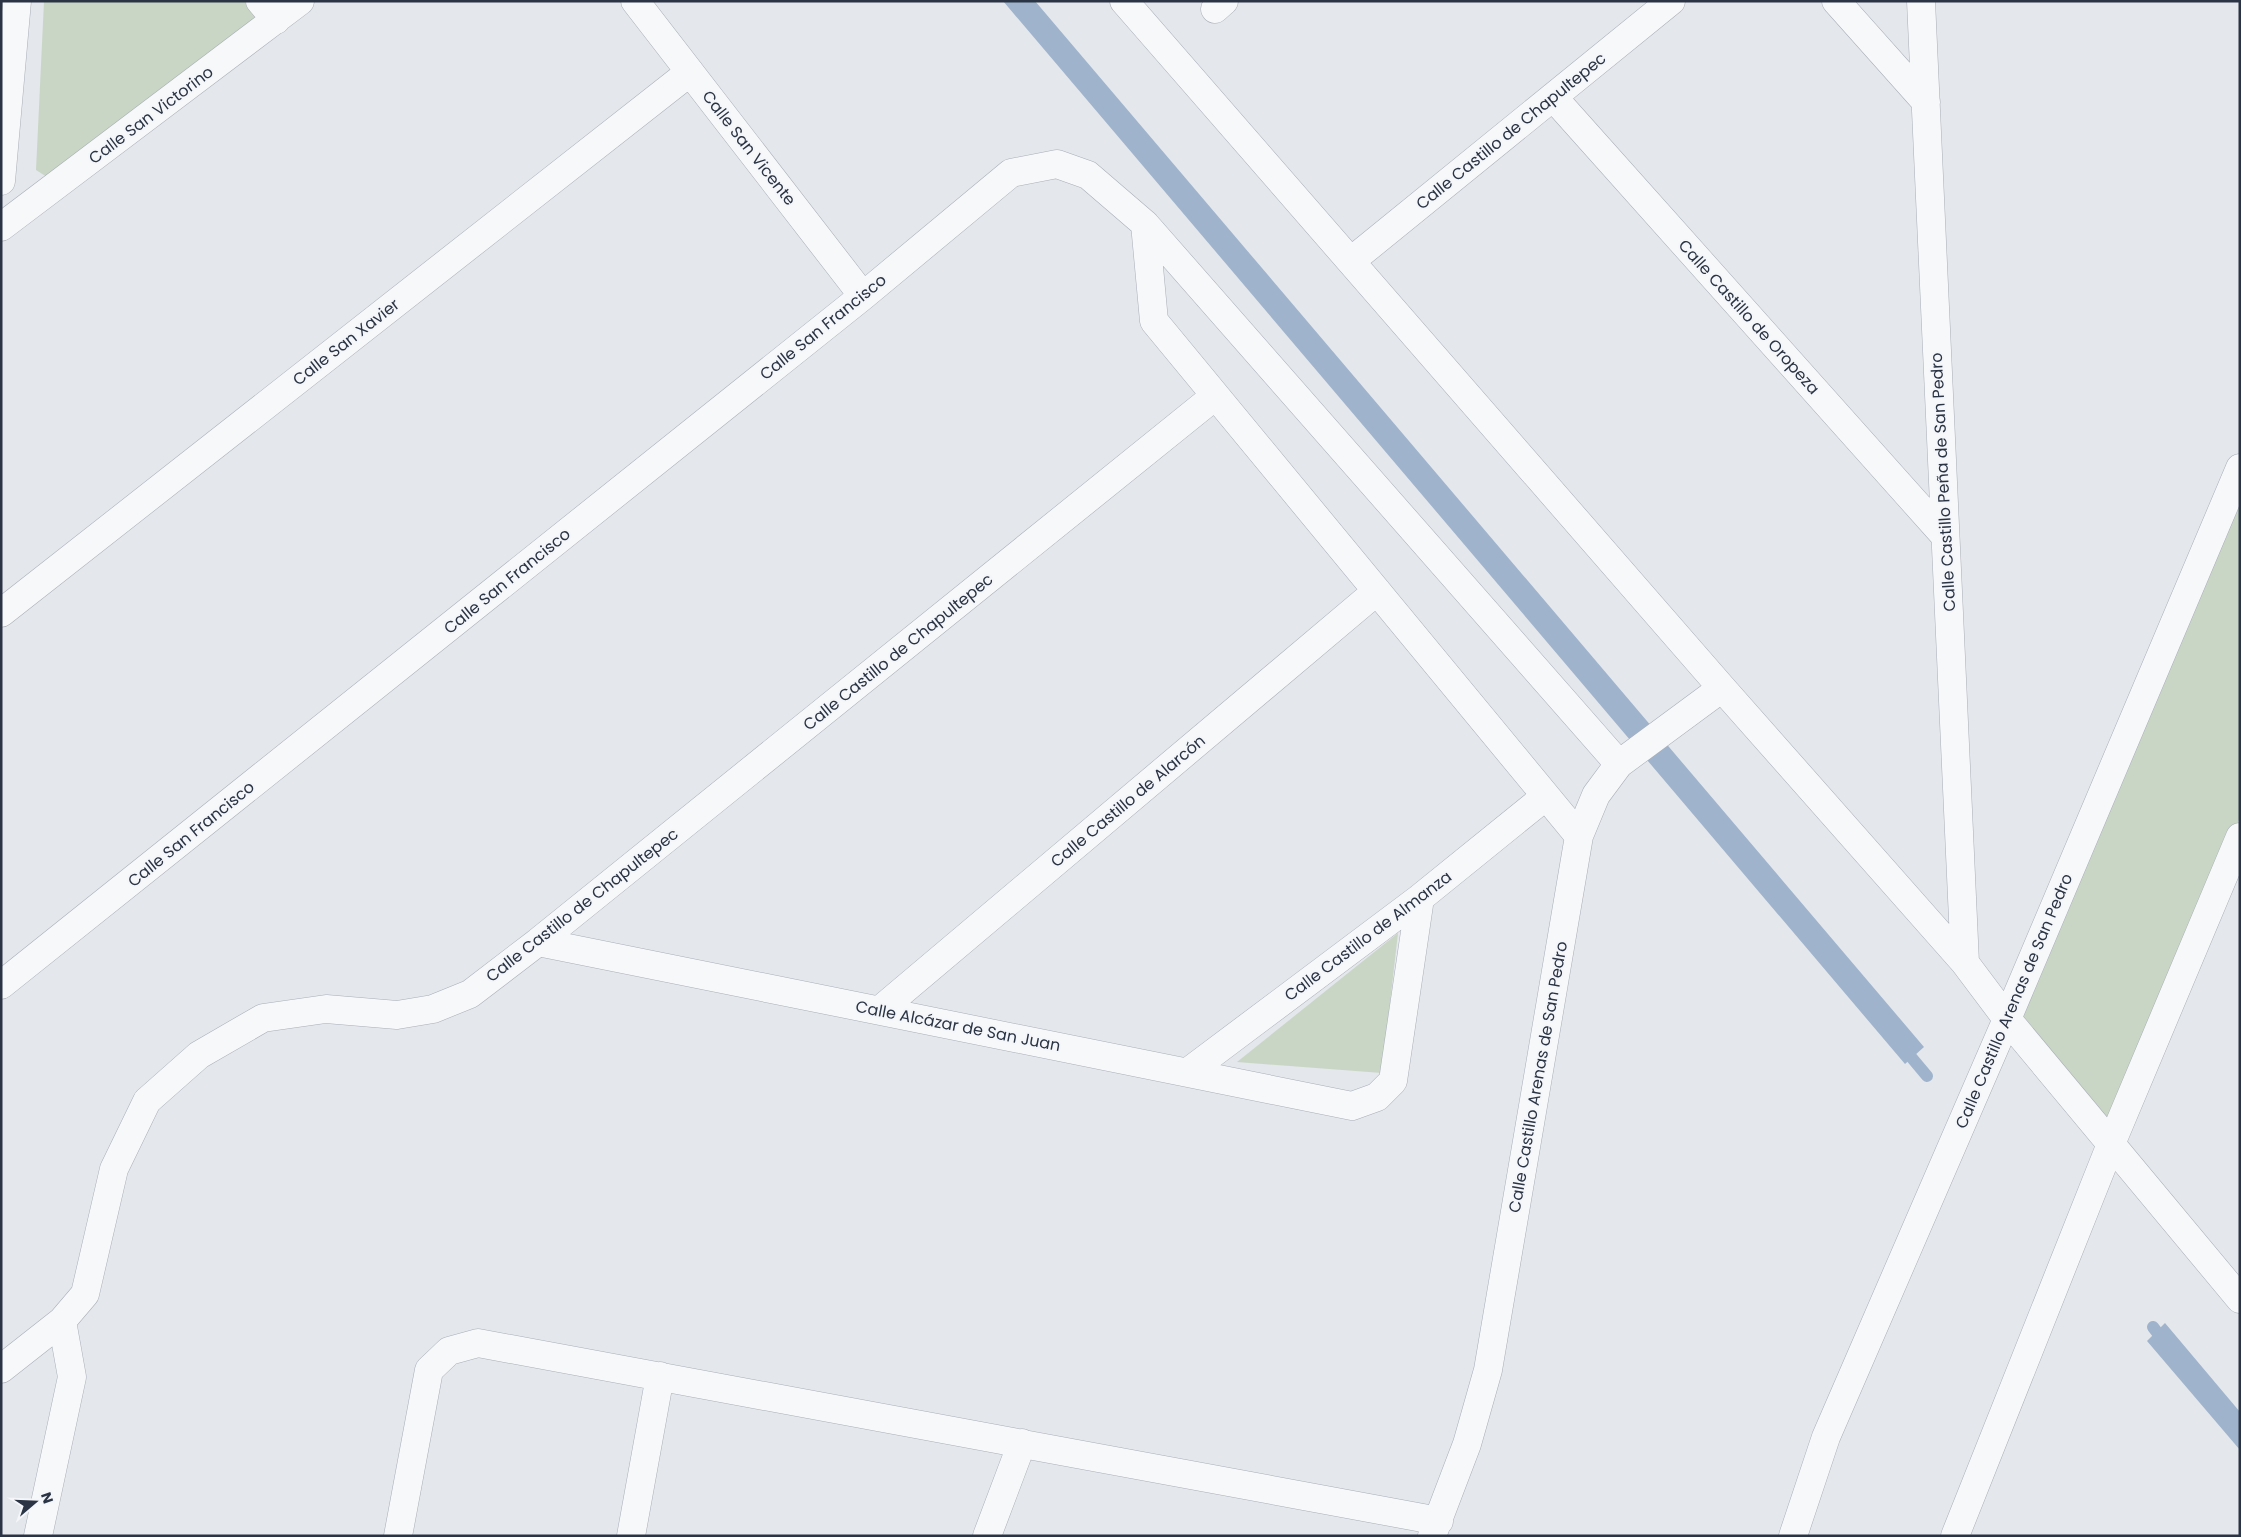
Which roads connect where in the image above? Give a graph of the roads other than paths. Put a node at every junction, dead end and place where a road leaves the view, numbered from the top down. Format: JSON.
{"nodes":[{"id":1,"x":17,"y":1,"type":"edge"},
{"id":2,"x":300,"y":1,"type":"edge"},
{"id":3,"x":635,"y":1,"type":"edge"},
{"id":4,"x":1124,"y":1,"type":"edge"},
{"id":5,"x":1671,"y":1,"type":"edge"},
{"id":6,"x":1836,"y":1,"type":"edge"},
{"id":7,"x":1921,"y":1,"type":"edge"},
{"id":8,"x":268,"y":11,"type":"edge"},
{"id":9,"x":690,"y":72,"type":"junction"},
{"id":10,"x":1553,"y":97,"type":"junction"},
{"id":11,"x":1926,"y":102,"type":"junction"},
{"id":12,"x":1,"y":181,"type":"edge"},
{"id":13,"x":1145,"y":224,"type":"junction"},
{"id":14,"x":1,"y":227,"type":"edge"},
{"id":15,"x":1351,"y":261,"type":"junction"},
{"id":16,"x":863,"y":296,"type":"junction"},
{"id":17,"x":1215,"y":396,"type":"junction"},
{"id":18,"x":2240,"y":468,"type":"edge"},
{"id":19,"x":1945,"y":536,"type":"junction"},
{"id":20,"x":1377,"y":591,"type":"junction"},
{"id":21,"x":1,"y":612,"type":"edge"},
{"id":22,"x":1722,"y":688,"type":"junction"},
{"id":23,"x":1627,"y":758,"type":"junction"},
{"id":24,"x":1546,"y":796,"type":"junction"},
{"id":25,"x":1579,"y":836,"type":"junction"},
{"id":26,"x":2240,"y":837,"type":"edge"},
{"id":27,"x":1420,"y":898,"type":"junction"},
{"id":28,"x":538,"y":942,"type":"junction"},
{"id":29,"x":1965,"y":963,"type":"junction"},
{"id":30,"x":1,"y":986,"type":"edge"},
{"id":31,"x":880,"y":1010,"type":"junction"},
{"id":32,"x":2007,"y":1020,"type":"junction"},
{"id":33,"x":1188,"y":1072,"type":"junction"},
{"id":34,"x":2111,"y":1144,"type":"junction"},
{"id":35,"x":2240,"y":1299,"type":"edge"},
{"id":36,"x":62,"y":1321,"type":"junction"},
{"id":37,"x":1,"y":1369,"type":"edge"},
{"id":38,"x":660,"y":1376,"type":"junction"},
{"id":39,"x":1022,"y":1443,"type":"junction"},
{"id":40,"x":1435,"y":1528,"type":"edge"},
{"id":41,"x":38,"y":1536,"type":"edge"},
{"id":42,"x":398,"y":1536,"type":"edge"},
{"id":43,"x":631,"y":1536,"type":"edge"},
{"id":44,"x":987,"y":1536,"type":"edge"},
{"id":45,"x":1793,"y":1536,"type":"edge"},
{"id":46,"x":1955,"y":1536,"type":"edge"}],
"edges":[{"from":1,"to":12,"type":"street"},
{"from":2,"to":8,"type":"street","name":"Calle San Victorino"},
{"from":3,"to":9,"type":"street","name":"Calle San Vicente"},
{"from":4,"to":15,"type":"street"},
{"from":5,"to":10,"type":"street","name":"Calle Castillo de Chapultepec"},
{"from":6,"to":11,"type":"street"},
{"from":7,"to":11,"type":"street","name":"Calle Castillo Peña de San Pedro"},
{"from":8,"to":14,"type":"street","name":"Calle San Victorino"},
{"from":9,"to":16,"type":"street","name":"Calle San Vicente"},
{"from":9,"to":21,"type":"street","name":"Calle San Xavier"},
{"from":10,"to":15,"type":"street","name":"Calle Castillo de Chapultepec"},
{"from":10,"to":19,"type":"street","name":"Calle Castillo de Oropeza"},
{"from":11,"to":19,"type":"street","name":"Calle Castillo Peña de San Pedro"},
{"from":13,"to":16,"type":"street","name":"Calle San Francisco"},
{"from":13,"to":17,"type":"street"},
{"from":13,"to":23,"type":"street"},
{"from":15,"to":22,"type":"street"},
{"from":16,"to":30,"type":"street","name":"Calle San Francisco"},
{"from":17,"to":20,"type":"street"},
{"from":17,"to":28,"type":"street","name":"Calle Castillo de Chapultepec"},
{"from":18,"to":32,"type":"street","name":"Calle Castillo Arenas de San Pedro"},
{"from":19,"to":29,"type":"street","name":"Calle Castillo Peña de San Pedro"},
{"from":20,"to":24,"type":"street"},
{"from":20,"to":31,"type":"street","name":"Calle Castillo de Alarcón"},
{"from":22,"to":23,"type":"street","name":"Calle Castillo Arenas de San Pedro"},
{"from":22,"to":29,"type":"street"},
{"from":23,"to":25,"type":"street","name":"Calle Castillo Arenas de San Pedro"},
{"from":24,"to":25,"type":"street"},
{"from":24,"to":27,"type":"street","name":"Calle Castillo de Almanza"},
{"from":25,"to":40,"type":"street","name":"Calle Castillo Arenas de San Pedro"},
{"from":26,"to":34,"type":"street"},
{"from":27,"to":33,"type":"street","name":"Calle Castillo de Almanza"},
{"from":27,"to":33,"type":"street","name":"Calle Alcázar de San Juan"},
{"from":28,"to":31,"type":"street","name":"Calle Alcázar de San Juan"},
{"from":28,"to":36,"type":"street","name":"Calle Castillo de Chapultepec"},
{"from":29,"to":32,"type":"street"},
{"from":31,"to":33,"type":"street","name":"Calle Alcázar de San Juan"},
{"from":32,"to":34,"type":"street"},
{"from":32,"to":45,"type":"street","name":"Calle Castillo Arenas de San Pedro"},
{"from":34,"to":35,"type":"street"},
{"from":34,"to":46,"type":"street"},
{"from":36,"to":37,"type":"street","name":"Calle Castillo de Chapultepec"},
{"from":36,"to":41,"type":"street"},
{"from":38,"to":39,"type":"street"},
{"from":38,"to":42,"type":"street"},
{"from":38,"to":43,"type":"street"},
{"from":39,"to":40,"type":"street"},
{"from":39,"to":44,"type":"street"}]}
